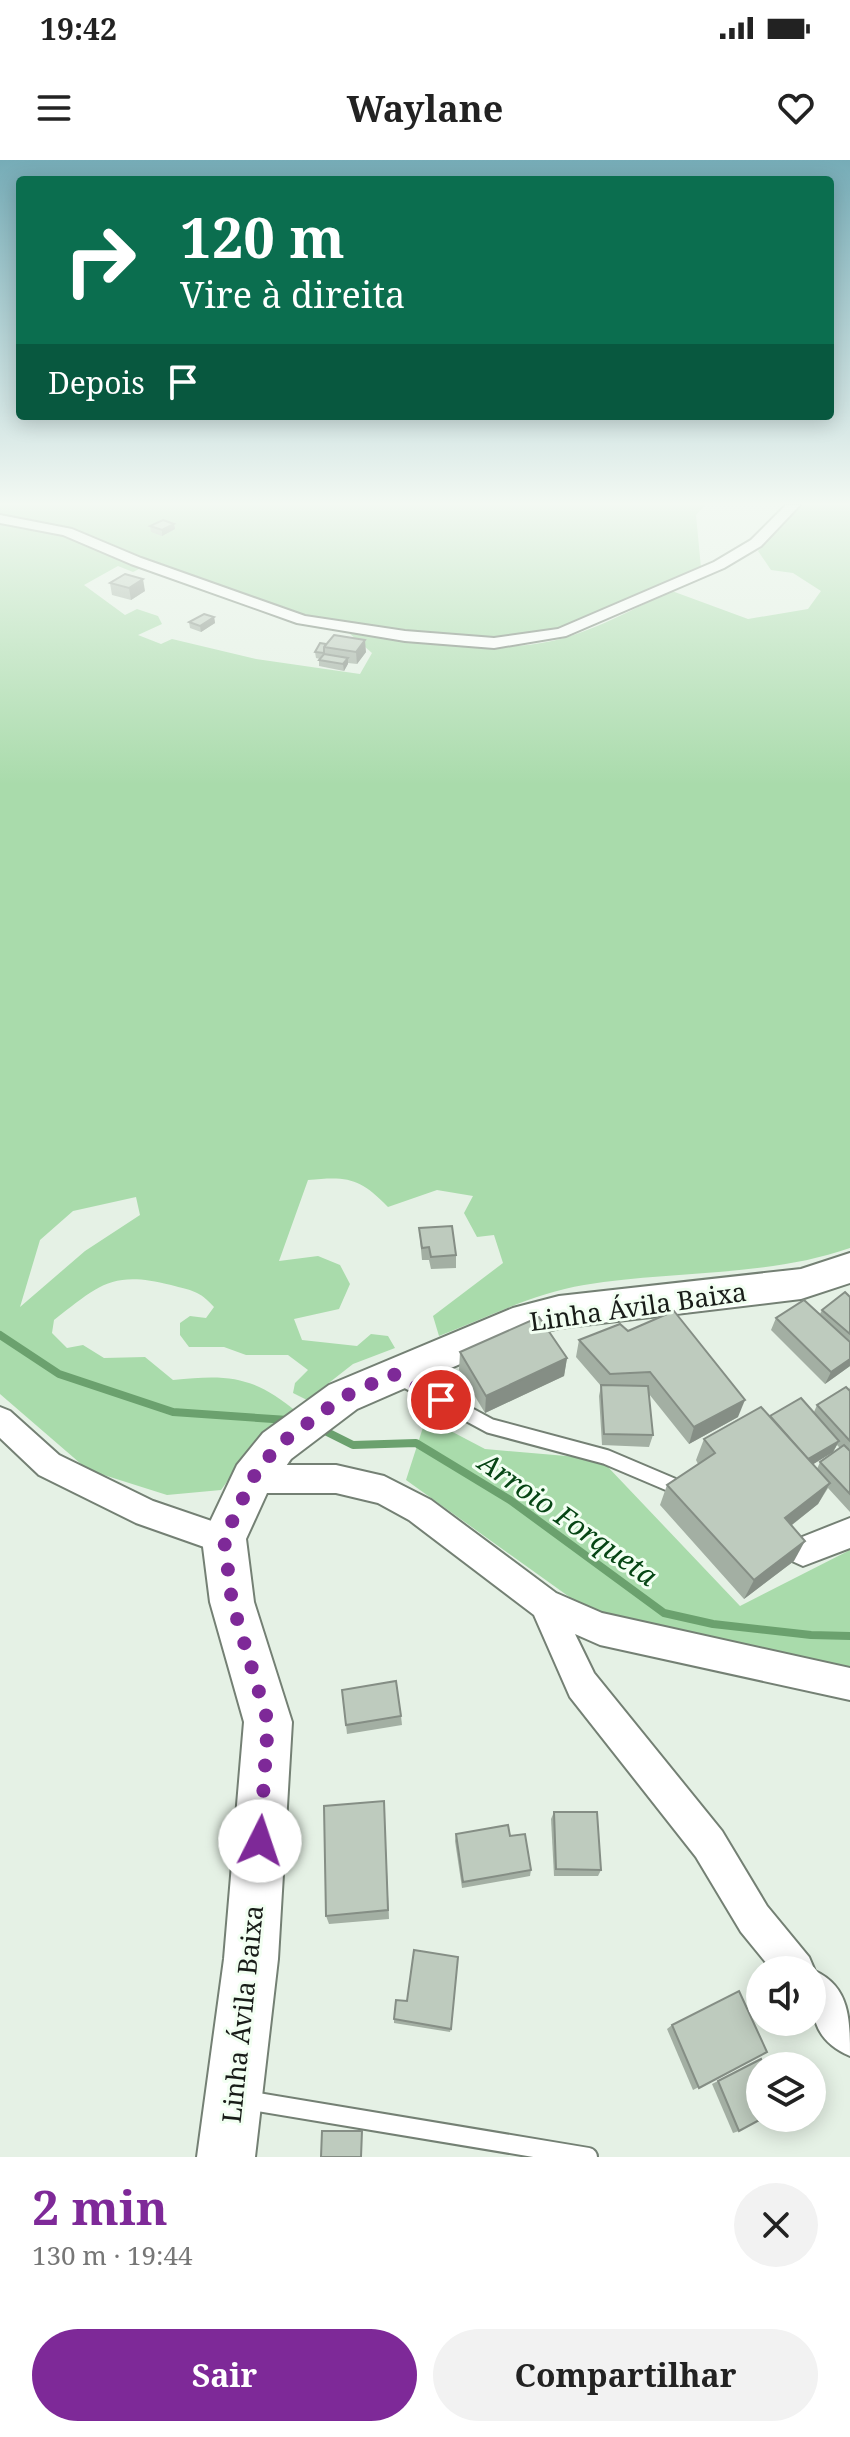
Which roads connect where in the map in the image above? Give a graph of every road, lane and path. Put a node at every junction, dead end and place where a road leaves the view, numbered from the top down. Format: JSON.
{"nodes":[{"id":1,"x":241,"y":598,"type":"edge"},
{"id":2,"x":642,"y":598,"type":"edge"},
{"id":3,"x":850,"y":1268,"type":"edge"},
{"id":4,"x":393,"y":1374,"type":"junction"},
{"id":5,"x":0,"y":1420,"type":"edge"},
{"id":6,"x":264,"y":1463,"type":"junction"},
{"id":7,"x":672,"y":1485,"type":"edge"},
{"id":8,"x":850,"y":1533,"type":"edge"},
{"id":9,"x":224,"y":1539,"type":"junction"},
{"id":10,"x":803,"y":1551,"type":"edge"},
{"id":11,"x":545,"y":1604,"type":"junction"},
{"id":12,"x":850,"y":1684,"type":"edge"},
{"id":13,"x":784,"y":1956,"type":"edge"},
{"id":14,"x":826,"y":2006,"type":"edge"},
{"id":15,"x":850,"y":2036,"type":"edge"},
{"id":16,"x":235,"y":2098,"type":"junction"},
{"id":17,"x":226,"y":2157,"type":"edge"},
{"id":18,"x":588,"y":2157,"type":"edge"}],
"edges":[{"from":1,"to":2,"type":"street"},
{"from":3,"to":4,"type":"street","name":"Linha Ávila Baixa"},
{"from":4,"to":6,"type":"street","name":"Linha Ávila Baixa"},
{"from":4,"to":7,"type":"lane"},
{"from":5,"to":9,"type":"street"},
{"from":6,"to":9,"type":"street","name":"Linha Ávila Baixa"},
{"from":6,"to":11,"type":"street"},
{"from":8,"to":10,"type":"street"},
{"from":9,"to":16,"type":"street","name":"Linha Ávila Baixa"},
{"from":11,"to":12,"type":"street"},
{"from":11,"to":13,"type":"street"},
{"from":14,"to":15,"type":"street"},
{"from":16,"to":17,"type":"street","name":"Linha Ávila Baixa"},
{"from":16,"to":18,"type":"lane"}]}
